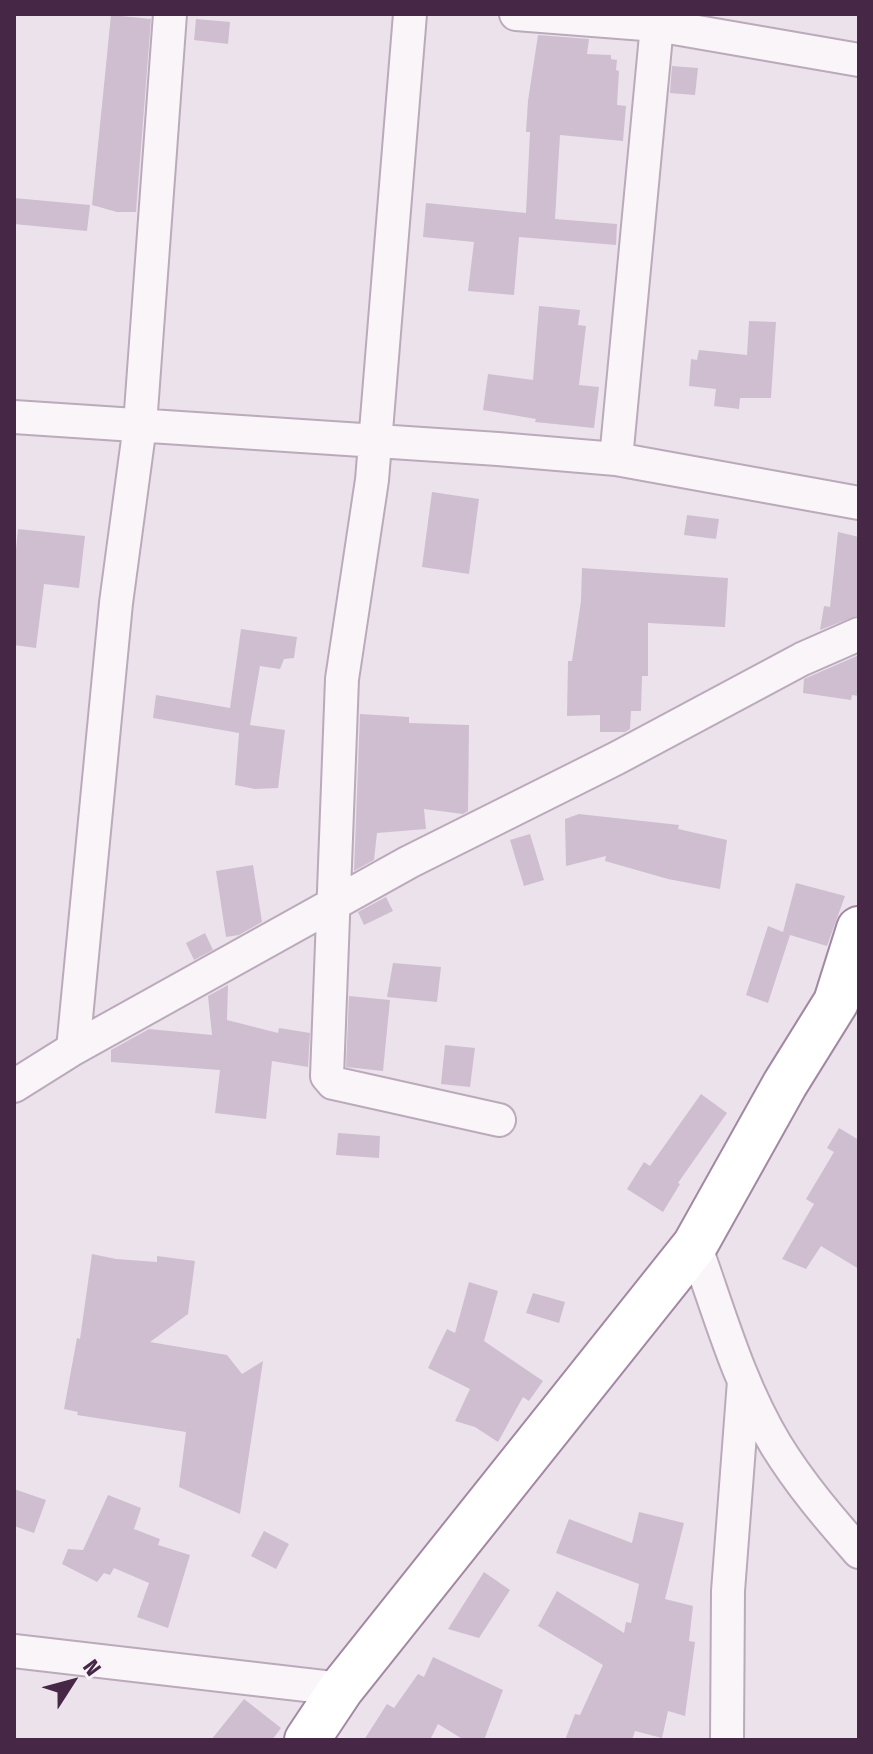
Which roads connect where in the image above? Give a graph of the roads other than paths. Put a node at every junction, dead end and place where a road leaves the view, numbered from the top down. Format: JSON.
{"nodes":[{"id":1,"x":170,"y":14,"type":"edge"},
{"id":2,"x":410,"y":14,"type":"edge"},
{"id":3,"x":516,"y":14,"type":"edge"},
{"id":4,"x":639,"y":20,"type":"edge"},
{"id":5,"x":859,"y":60,"type":"edge"},
{"id":6,"x":14,"y":417,"type":"edge"},
{"id":7,"x":140,"y":425,"type":"junction"},
{"id":8,"x":374,"y":441,"type":"junction"},
{"id":9,"x":616,"y":459,"type":"junction"},
{"id":10,"x":859,"y":503,"type":"edge"},
{"id":11,"x":859,"y":634,"type":"edge"},
{"id":12,"x":334,"y":906,"type":"junction"},
{"id":13,"x":859,"y":929,"type":"edge"},
{"id":14,"x":848,"y":1008,"type":"edge"},
{"id":15,"x":73,"y":1049,"type":"junction"},
{"id":16,"x":14,"y":1086,"type":"edge"},
{"id":17,"x":499,"y":1120,"type":"dead end"},
{"id":18,"x":695,"y":1245,"type":"junction"},
{"id":19,"x":744,"y":1381,"type":"junction"},
{"id":20,"x":859,"y":1552,"type":"edge"},
{"id":21,"x":14,"y":1651,"type":"edge"},
{"id":22,"x":341,"y":1689,"type":"junction"},
{"id":23,"x":307,"y":1740,"type":"edge"},
{"id":24,"x":727,"y":1740,"type":"edge"}],
"edges":[{"from":1,"to":7,"type":"street"},
{"from":2,"to":8,"type":"street"},
{"from":3,"to":4,"type":"street"},
{"from":4,"to":5,"type":"street"},
{"from":4,"to":9,"type":"street"},
{"from":6,"to":7,"type":"street"},
{"from":7,"to":8,"type":"street"},
{"from":7,"to":15,"type":"street"},
{"from":8,"to":9,"type":"street"},
{"from":8,"to":12,"type":"street"},
{"from":9,"to":10,"type":"street"},
{"from":11,"to":12,"type":"street"},
{"from":12,"to":15,"type":"street"},
{"from":12,"to":17,"type":"street"},
{"from":13,"to":14,"type":"highway"},
{"from":14,"to":18,"type":"highway"},
{"from":15,"to":16,"type":"street"},
{"from":18,"to":19,"type":"street"},
{"from":18,"to":22,"type":"highway"},
{"from":19,"to":20,"type":"street"},
{"from":19,"to":24,"type":"street"},
{"from":21,"to":22,"type":"street"},
{"from":22,"to":23,"type":"highway"}]}
